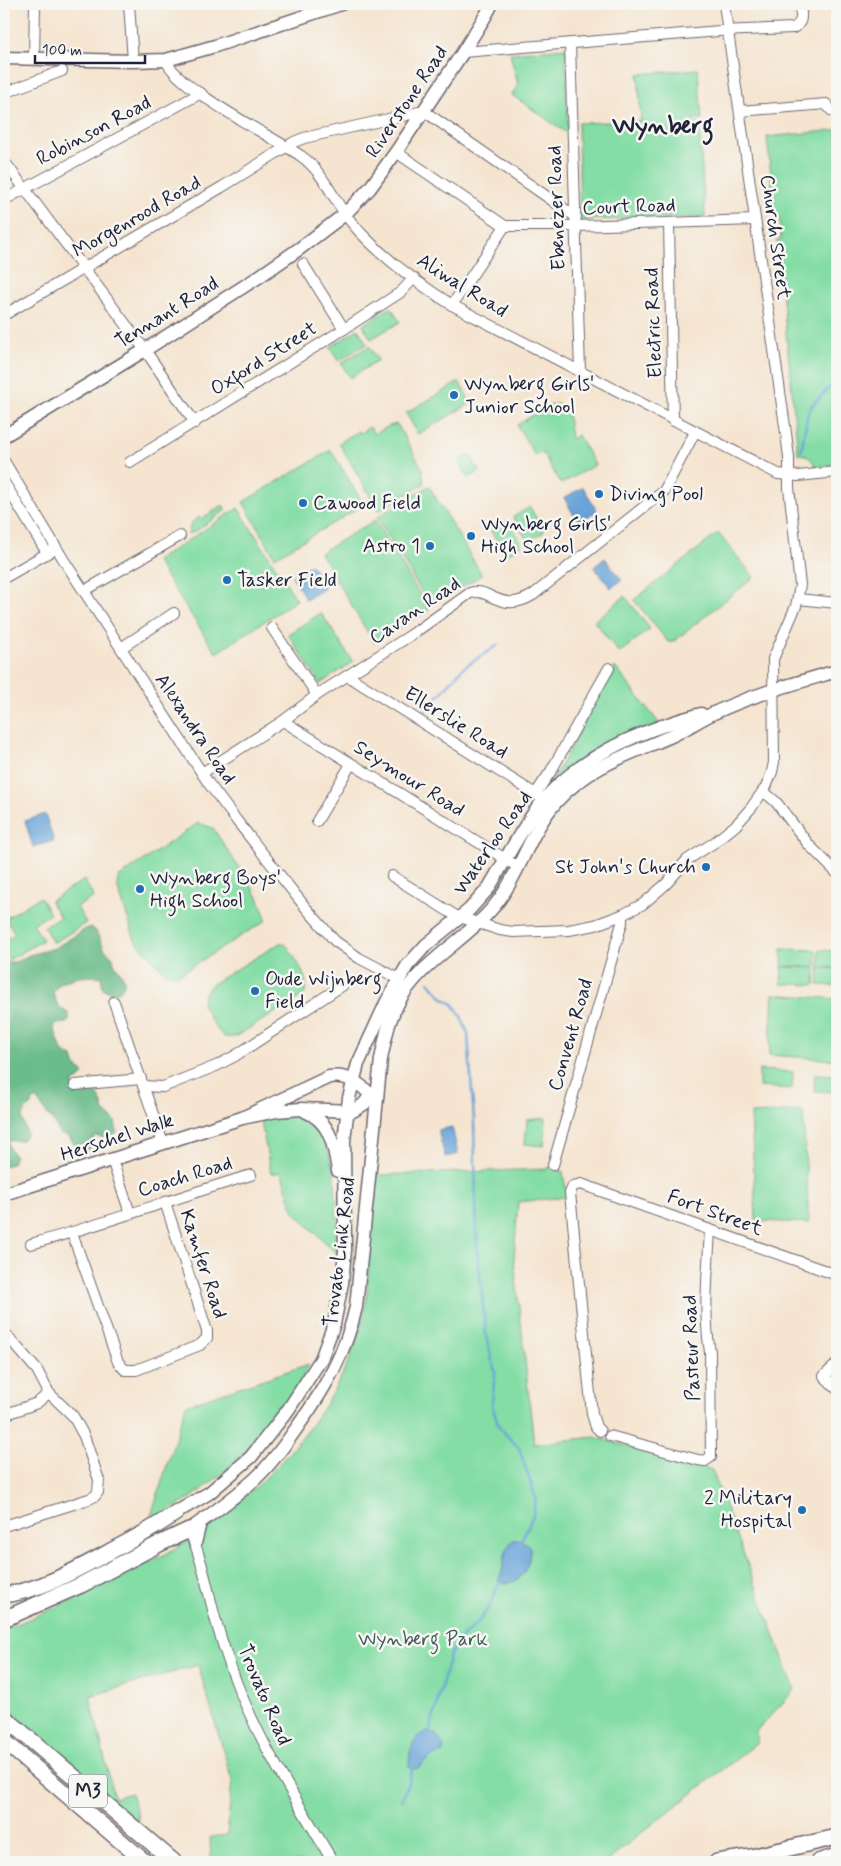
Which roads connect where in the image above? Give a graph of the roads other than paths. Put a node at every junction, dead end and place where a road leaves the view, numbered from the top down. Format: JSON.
{"nodes":[{"id":1,"x":35,"y":4,"type":"edge"},
{"id":2,"x":129,"y":4,"type":"edge"},
{"id":3,"x":340,"y":4,"type":"edge"},
{"id":4,"x":492,"y":4,"type":"edge"},
{"id":5,"x":724,"y":4,"type":"edge"},
{"id":6,"x":800,"y":4,"type":"edge"},
{"id":7,"x":728,"y":31,"type":"junction"},
{"id":8,"x":570,"y":46,"type":"junction"},
{"id":9,"x":463,"y":52,"type":"junction"},
{"id":10,"x":4,"y":58,"type":"edge"},
{"id":11,"x":34,"y":59,"type":"junction"},
{"id":12,"x":166,"y":60,"type":"junction"},
{"id":13,"x":133,"y":61,"type":"junction"},
{"id":14,"x":62,"y":71,"type":"dead end"},
{"id":15,"x":4,"y":93,"type":"edge"},
{"id":16,"x":201,"y":93,"type":"junction"},
{"id":17,"x":424,"y":111,"type":"junction"},
{"id":18,"x":740,"y":111,"type":"junction"},
{"id":19,"x":837,"y":114,"type":"edge"},
{"id":20,"x":286,"y":147,"type":"junction"},
{"id":21,"x":396,"y":152,"type":"junction"},
{"id":22,"x":4,"y":162,"type":"edge"},
{"id":23,"x":24,"y":189,"type":"junction"},
{"id":24,"x":4,"y":200,"type":"edge"},
{"id":25,"x":345,"y":214,"type":"junction"},
{"id":26,"x":755,"y":220,"type":"junction"},
{"id":27,"x":576,"y":222,"type":"junction"},
{"id":28,"x":669,"y":224,"type":"junction"},
{"id":29,"x":505,"y":226,"type":"junction"},
{"id":30,"x":303,"y":264,"type":"dead end"},
{"id":31,"x":83,"y":269,"type":"junction"},
{"id":32,"x":414,"y":278,"type":"junction"},
{"id":33,"x":452,"y":305,"type":"junction"},
{"id":34,"x":4,"y":315,"type":"edge"},
{"id":35,"x":344,"y":329,"type":"junction"},
{"id":36,"x":145,"y":350,"type":"junction"},
{"id":37,"x":580,"y":372,"type":"junction"},
{"id":38,"x":673,"y":421,"type":"junction"},
{"id":39,"x":195,"y":423,"type":"junction"},
{"id":40,"x":695,"y":432,"type":"junction"},
{"id":41,"x":4,"y":436,"type":"edge"},
{"id":42,"x":4,"y":461,"type":"edge"},
{"id":43,"x":130,"y":462,"type":"dead end"},
{"id":44,"x":837,"y":472,"type":"edge"},
{"id":45,"x":789,"y":475,"type":"junction"},
{"id":46,"x":18,"y":483,"type":"junction"},
{"id":47,"x":6,"y":486,"type":"edge"},
{"id":48,"x":35,"y":522,"type":"junction"},
{"id":49,"x":180,"y":536,"type":"dead end"},
{"id":50,"x":52,"y":550,"type":"junction"},
{"id":51,"x":4,"y":578,"type":"edge"},
{"id":52,"x":84,"y":591,"type":"junction"},
{"id":53,"x":798,"y":599,"type":"junction"},
{"id":54,"x":837,"y":603,"type":"edge"},
{"id":55,"x":174,"y":612,"type":"dead end"},
{"id":56,"x":272,"y":628,"type":"dead end"},
{"id":57,"x":121,"y":648,"type":"junction"},
{"id":58,"x":609,"y":668,"type":"dead end"},
{"id":59,"x":837,"y":671,"type":"edge"},
{"id":60,"x":348,"y":676,"type":"junction"},
{"id":61,"x":773,"y":690,"type":"junction"},
{"id":62,"x":317,"y":695,"type":"junction"},
{"id":63,"x":713,"y":712,"type":"junction"},
{"id":64,"x":282,"y":721,"type":"junction"},
{"id":65,"x":351,"y":764,"type":"junction"},
{"id":66,"x":202,"y":774,"type":"junction"},
{"id":67,"x":763,"y":791,"type":"junction"},
{"id":68,"x":541,"y":796,"type":"junction"},
{"id":69,"x":316,"y":821,"type":"dead end"},
{"id":70,"x":506,"y":860,"type":"junction"},
{"id":71,"x":518,"y":867,"type":"junction"},
{"id":72,"x":837,"y":873,"type":"edge"},
{"id":73,"x":392,"y":876,"type":"dead end"},
{"id":74,"x":622,"y":915,"type":"junction"},
{"id":75,"x":461,"y":917,"type":"junction"},
{"id":76,"x":478,"y":924,"type":"junction"},
{"id":77,"x":405,"y":982,"type":"junction"},
{"id":78,"x":343,"y":985,"type":"dead end"},
{"id":79,"x":114,"y":1002,"type":"dead end"},
{"id":80,"x":388,"y":1029,"type":"junction"},
{"id":81,"x":353,"y":1080,"type":"junction"},
{"id":82,"x":142,"y":1082,"type":"junction"},
{"id":83,"x":75,"y":1085,"type":"dead end"},
{"id":84,"x":372,"y":1095,"type":"junction"},
{"id":85,"x":301,"y":1109,"type":"junction"},
{"id":86,"x":347,"y":1112,"type":"junction"},
{"id":87,"x":242,"y":1118,"type":"junction"},
{"id":88,"x":372,"y":1137,"type":"junction"},
{"id":89,"x":163,"y":1143,"type":"junction"},
{"id":90,"x":112,"y":1160,"type":"junction"},
{"id":91,"x":553,"y":1165,"type":"dead end"},
{"id":92,"x":251,"y":1175,"type":"dead end"},
{"id":93,"x":4,"y":1194,"type":"edge"},
{"id":94,"x":165,"y":1202,"type":"junction"},
{"id":95,"x":344,"y":1204,"type":"junction"},
{"id":96,"x":130,"y":1213,"type":"junction"},
{"id":97,"x":710,"y":1230,"type":"junction"},
{"id":98,"x":72,"y":1233,"type":"junction"},
{"id":99,"x":31,"y":1244,"type":"dead end"},
{"id":100,"x":837,"y":1275,"type":"edge"},
{"id":101,"x":4,"y":1332,"type":"edge"},
{"id":102,"x":837,"y":1364,"type":"edge"},
{"id":103,"x":837,"y":1390,"type":"edge"},
{"id":104,"x":49,"y":1393,"type":"junction"},
{"id":105,"x":4,"y":1415,"type":"edge"},
{"id":106,"x":705,"y":1461,"type":"joint"},
{"id":107,"x":193,"y":1503,"type":"junction"},
{"id":108,"x":178,"y":1512,"type":"joint"},
{"id":109,"x":4,"y":1526,"type":"edge"},
{"id":110,"x":152,"y":1530,"type":"junction"},
{"id":111,"x":194,"y":1532,"type":"junction"},
{"id":112,"x":4,"y":1595,"type":"edge"},
{"id":113,"x":4,"y":1619,"type":"edge"},
{"id":114,"x":4,"y":1717,"type":"edge"},
{"id":115,"x":4,"y":1741,"type":"edge"},
{"id":116,"x":837,"y":1837,"type":"edge"},
{"id":117,"x":837,"y":1856,"type":"edge"},
{"id":118,"x":145,"y":1862,"type":"edge"},
{"id":119,"x":174,"y":1862,"type":"edge"},
{"id":120,"x":333,"y":1862,"type":"edge"},
{"id":121,"x":717,"y":1862,"type":"edge"},
{"id":122,"x":818,"y":1862,"type":"edge"}],
"edges":[{"from":1,"to":11,"type":"street"},
{"from":2,"to":13,"type":"street"},
{"from":3,"to":12,"type":"main road"},
{"from":4,"to":9,"type":"main road","name":"Riverstone Road"},
{"from":5,"to":7,"type":"street","name":"Church Street"},
{"from":6,"to":7,"type":"street"},
{"from":7,"to":8,"type":"street"},
{"from":7,"to":18,"type":"street","name":"Church Street"},
{"from":8,"to":9,"type":"street"},
{"from":8,"to":27,"type":"street","name":"Ebenezer Road"},
{"from":9,"to":17,"type":"main road","name":"Riverstone Road"},
{"from":10,"to":11,"type":"main road"},
{"from":11,"to":13,"type":"main road"},
{"from":12,"to":13,"type":"main road"},
{"from":12,"to":16,"type":"street","name":"Aliwal Road"},
{"from":14,"to":15,"type":"street"},
{"from":16,"to":20,"type":"street","name":"Aliwal Road"},
{"from":16,"to":23,"type":"street","name":"Robinson Road"},
{"from":17,"to":20,"type":"street","name":"Morgenrood Road"},
{"from":17,"to":21,"type":"main road","name":"Riverstone Road"},
{"from":17,"to":27,"type":"street"},
{"from":18,"to":19,"type":"street"},
{"from":18,"to":26,"type":"street","name":"Church Street"},
{"from":20,"to":25,"type":"street","name":"Aliwal Road"},
{"from":20,"to":31,"type":"street","name":"Morgenrood Road"},
{"from":21,"to":25,"type":"main road","name":"Riverstone Road"},
{"from":21,"to":29,"type":"street"},
{"from":22,"to":23,"type":"street"},
{"from":23,"to":24,"type":"street","name":"Robinson Road"},
{"from":23,"to":31,"type":"street"},
{"from":25,"to":32,"type":"street","name":"Aliwal Road"},
{"from":25,"to":36,"type":"main road","name":"Tennant Road"},
{"from":26,"to":28,"type":"street","name":"Court Road"},
{"from":26,"to":45,"type":"street","name":"Church Street"},
{"from":27,"to":28,"type":"street","name":"Court Road"},
{"from":27,"to":29,"type":"street","name":"Court Road"},
{"from":27,"to":37,"type":"street","name":"Ebenezer Road"},
{"from":28,"to":38,"type":"street","name":"Electric Road"},
{"from":29,"to":33,"type":"street"},
{"from":30,"to":35,"type":"street"},
{"from":31,"to":34,"type":"street","name":"Morgenrood Road"},
{"from":31,"to":36,"type":"street"},
{"from":32,"to":33,"type":"street","name":"Aliwal Road"},
{"from":32,"to":35,"type":"street","name":"Oxford Street"},
{"from":33,"to":37,"type":"street","name":"Aliwal Road"},
{"from":35,"to":39,"type":"street","name":"Oxford Street"},
{"from":36,"to":39,"type":"street"},
{"from":36,"to":41,"type":"main road","name":"Tennant Road"},
{"from":37,"to":38,"type":"street","name":"Aliwal Road"},
{"from":38,"to":40,"type":"street","name":"Aliwal Road"},
{"from":39,"to":43,"type":"street","name":"Oxford Street"},
{"from":40,"to":45,"type":"street","name":"Aliwal Road"},
{"from":40,"to":60,"type":"street","name":"Cavan Road"},
{"from":42,"to":46,"type":"street","name":"Alexandra Road"},
{"from":44,"to":45,"type":"street","name":"Aliwal Road"},
{"from":45,"to":53,"type":"street","name":"Church Street"},
{"from":46,"to":47,"type":"street"},
{"from":46,"to":48,"type":"street","name":"Alexandra Road"},
{"from":47,"to":48,"type":"street"},
{"from":48,"to":50,"type":"street","name":"Alexandra Road"},
{"from":49,"to":52,"type":"street"},
{"from":50,"to":51,"type":"street"},
{"from":50,"to":52,"type":"street","name":"Alexandra Road"},
{"from":52,"to":57,"type":"street","name":"Alexandra Road"},
{"from":53,"to":54,"type":"street"},
{"from":53,"to":61,"type":"street","name":"Church Street"},
{"from":55,"to":57,"type":"street"},
{"from":56,"to":62,"type":"street"},
{"from":57,"to":66,"type":"street","name":"Alexandra Road"},
{"from":58,"to":68,"type":"street"},
{"from":59,"to":61,"type":"main road","name":"Waterloo Road"},
{"from":60,"to":62,"type":"street","name":"Cavan Road"},
{"from":60,"to":68,"type":"street","name":"Ellerslie Road"},
{"from":61,"to":63,"type":"main road","name":"Waterloo Road"},
{"from":61,"to":67,"type":"street","name":"Church Street"},
{"from":62,"to":64,"type":"street","name":"Cavan Road"},
{"from":63,"to":68,"type":"main road","name":"Waterloo Road"},
{"from":63,"to":71,"type":"main road","name":"Waterloo Road"},
{"from":64,"to":65,"type":"street","name":"Seymour Road"},
{"from":64,"to":66,"type":"street","name":"Cavan Road"},
{"from":65,"to":69,"type":"street"},
{"from":65,"to":70,"type":"street","name":"Seymour Road"},
{"from":66,"to":77,"type":"street","name":"Alexandra Road"},
{"from":67,"to":72,"type":"street"},
{"from":67,"to":74,"type":"street","name":"Church Street"},
{"from":68,"to":70,"type":"main road","name":"Waterloo Road"},
{"from":70,"to":71,"type":"street","name":"Seymour Road"},
{"from":70,"to":75,"type":"main road","name":"Waterloo Road"},
{"from":71,"to":76,"type":"main road","name":"Waterloo Road"},
{"from":73,"to":75,"type":"street","name":"Church Street"},
{"from":74,"to":76,"type":"street","name":"Church Street"},
{"from":74,"to":91,"type":"street","name":"Convent Road"},
{"from":75,"to":76,"type":"street","name":"Church Street"},
{"from":75,"to":77,"type":"main road","name":"Waterloo Road"},
{"from":76,"to":77,"type":"main road","name":"Waterloo Road"},
{"from":77,"to":80,"type":"main road","name":"Trovato Link Road"},
{"from":77,"to":81,"type":"main road","name":"Trovato Link Road"},
{"from":78,"to":82,"type":"street"},
{"from":79,"to":82,"type":"street"},
{"from":80,"to":84,"type":"main road"},
{"from":80,"to":88,"type":"main road","name":"Trovato Link Road"},
{"from":81,"to":84,"type":"main road"},
{"from":81,"to":86,"type":"main road","name":"Trovato Link Road"},
{"from":81,"to":87,"type":"main road","name":"Herschel Walk"},
{"from":82,"to":83,"type":"street"},
{"from":82,"to":89,"type":"street"},
{"from":84,"to":86,"type":"main road"},
{"from":84,"to":88,"type":"main road"},
{"from":85,"to":86,"type":"main road","name":"Herschel Walk"},
{"from":85,"to":87,"type":"main road","name":"Herschel Walk"},
{"from":85,"to":95,"type":"main road"},
{"from":86,"to":95,"type":"main road","name":"Trovato Link Road"},
{"from":87,"to":89,"type":"main road","name":"Herschel Walk"},
{"from":88,"to":111,"type":"main road","name":"Trovato Link Road"},
{"from":89,"to":90,"type":"main road","name":"Herschel Walk"},
{"from":90,"to":93,"type":"main road","name":"Herschel Walk"},
{"from":90,"to":96,"type":"street","name":"Coach Road"},
{"from":92,"to":94,"type":"street","name":"Coach Road"},
{"from":94,"to":96,"type":"street","name":"Coach Road"},
{"from":94,"to":98,"type":"street","name":"Kamfer Road"},
{"from":95,"to":107,"type":"main road","name":"Trovato Link Road"},
{"from":96,"to":98,"type":"street","name":"Coach Road"},
{"from":97,"to":100,"type":"street","name":"Fort Street"},
{"from":97,"to":106,"type":"street","name":"Pasteur Road"},
{"from":97,"to":106,"type":"street","name":"Fort Street"},
{"from":98,"to":99,"type":"street","name":"Coach Road"},
{"from":101,"to":104,"type":"street"},
{"from":102,"to":103,"type":"street"},
{"from":104,"to":105,"type":"street"},
{"from":104,"to":109,"type":"street"},
{"from":107,"to":108,"type":"main road","name":"Trovato Link Road"},
{"from":107,"to":111,"type":"main road"},
{"from":108,"to":110,"type":"highway"},
{"from":110,"to":111,"type":"highway"},
{"from":110,"to":112,"type":"highway"},
{"from":111,"to":113,"type":"highway"},
{"from":111,"to":120,"type":"street","name":"Trovato Road"},
{"from":114,"to":119,"type":"highway","number":"M3"},
{"from":115,"to":118,"type":"highway","number":"M3"},
{"from":116,"to":121,"type":"highway"},
{"from":117,"to":122,"type":"highway"}]}
